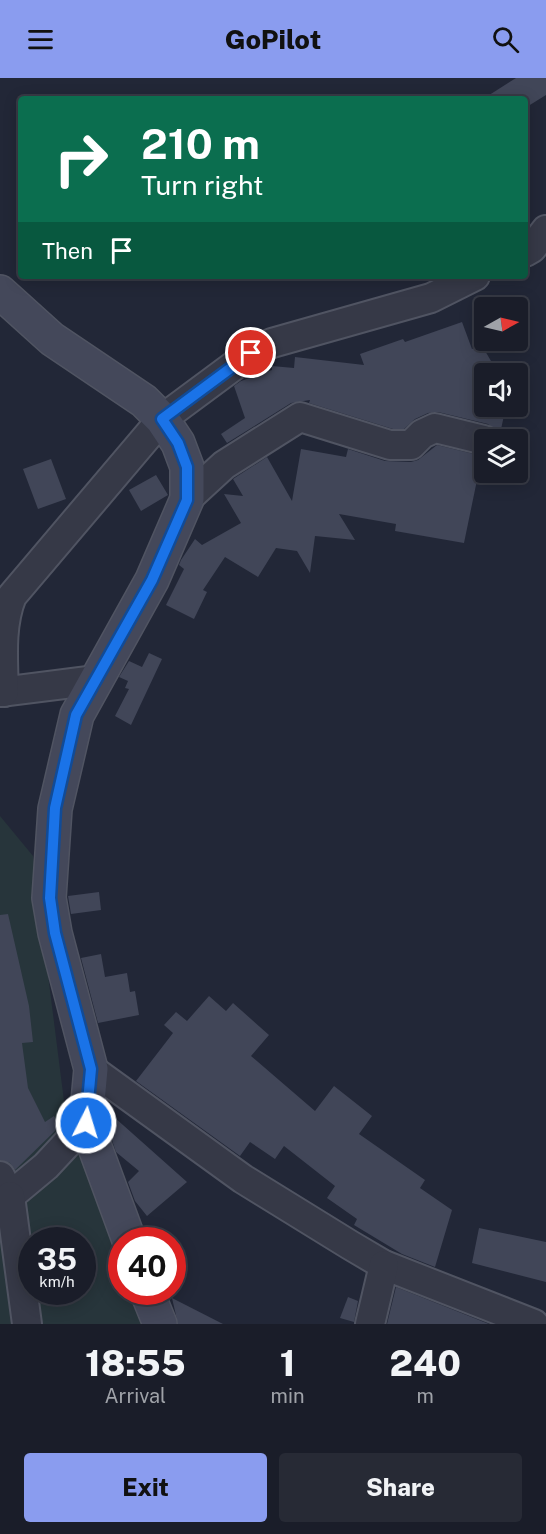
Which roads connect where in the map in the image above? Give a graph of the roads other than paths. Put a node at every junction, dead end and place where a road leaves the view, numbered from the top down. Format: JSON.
{"nodes":[{"id":1,"x":546,"y":230,"type":"edge"},
{"id":2,"x":528,"y":250,"type":"edge"},
{"id":3,"x":469,"y":279,"type":"edge"},
{"id":4,"x":0,"y":292,"type":"edge"},
{"id":5,"x":162,"y":419,"type":"junction"},
{"id":6,"x":474,"y":438,"type":"edge"},
{"id":7,"x":187,"y":500,"type":"junction"},
{"id":8,"x":96,"y":680,"type":"junction"},
{"id":9,"x":2,"y":692,"type":"edge"},
{"id":10,"x":91,"y":1069,"type":"junction"},
{"id":11,"x":86,"y":1123,"type":"junction"},
{"id":12,"x":5,"y":1186,"type":"edge"},
{"id":13,"x":124,"y":1227,"type":"edge"},
{"id":14,"x":384,"y":1265,"type":"junction"},
{"id":15,"x":152,"y":1305,"type":"edge"},
{"id":16,"x":27,"y":1324,"type":"edge"},
{"id":17,"x":160,"y":1324,"type":"edge"},
{"id":18,"x":370,"y":1324,"type":"edge"},
{"id":19,"x":534,"y":1324,"type":"edge"}],
"edges":[{"from":1,"to":2,"type":"street"},
{"from":3,"to":5,"type":"street"},
{"from":4,"to":5,"type":"street"},
{"from":5,"to":7,"type":"street"},
{"from":5,"to":9,"type":"street"},
{"from":6,"to":7,"type":"street"},
{"from":7,"to":8,"type":"street"},
{"from":8,"to":9,"type":"street"},
{"from":8,"to":10,"type":"street"},
{"from":10,"to":11,"type":"street"},
{"from":10,"to":14,"type":"street"},
{"from":11,"to":12,"type":"street"},
{"from":11,"to":13,"type":"street"},
{"from":12,"to":16,"type":"street"},
{"from":14,"to":18,"type":"street"},
{"from":14,"to":19,"type":"street"},
{"from":15,"to":17,"type":"street"}]}
